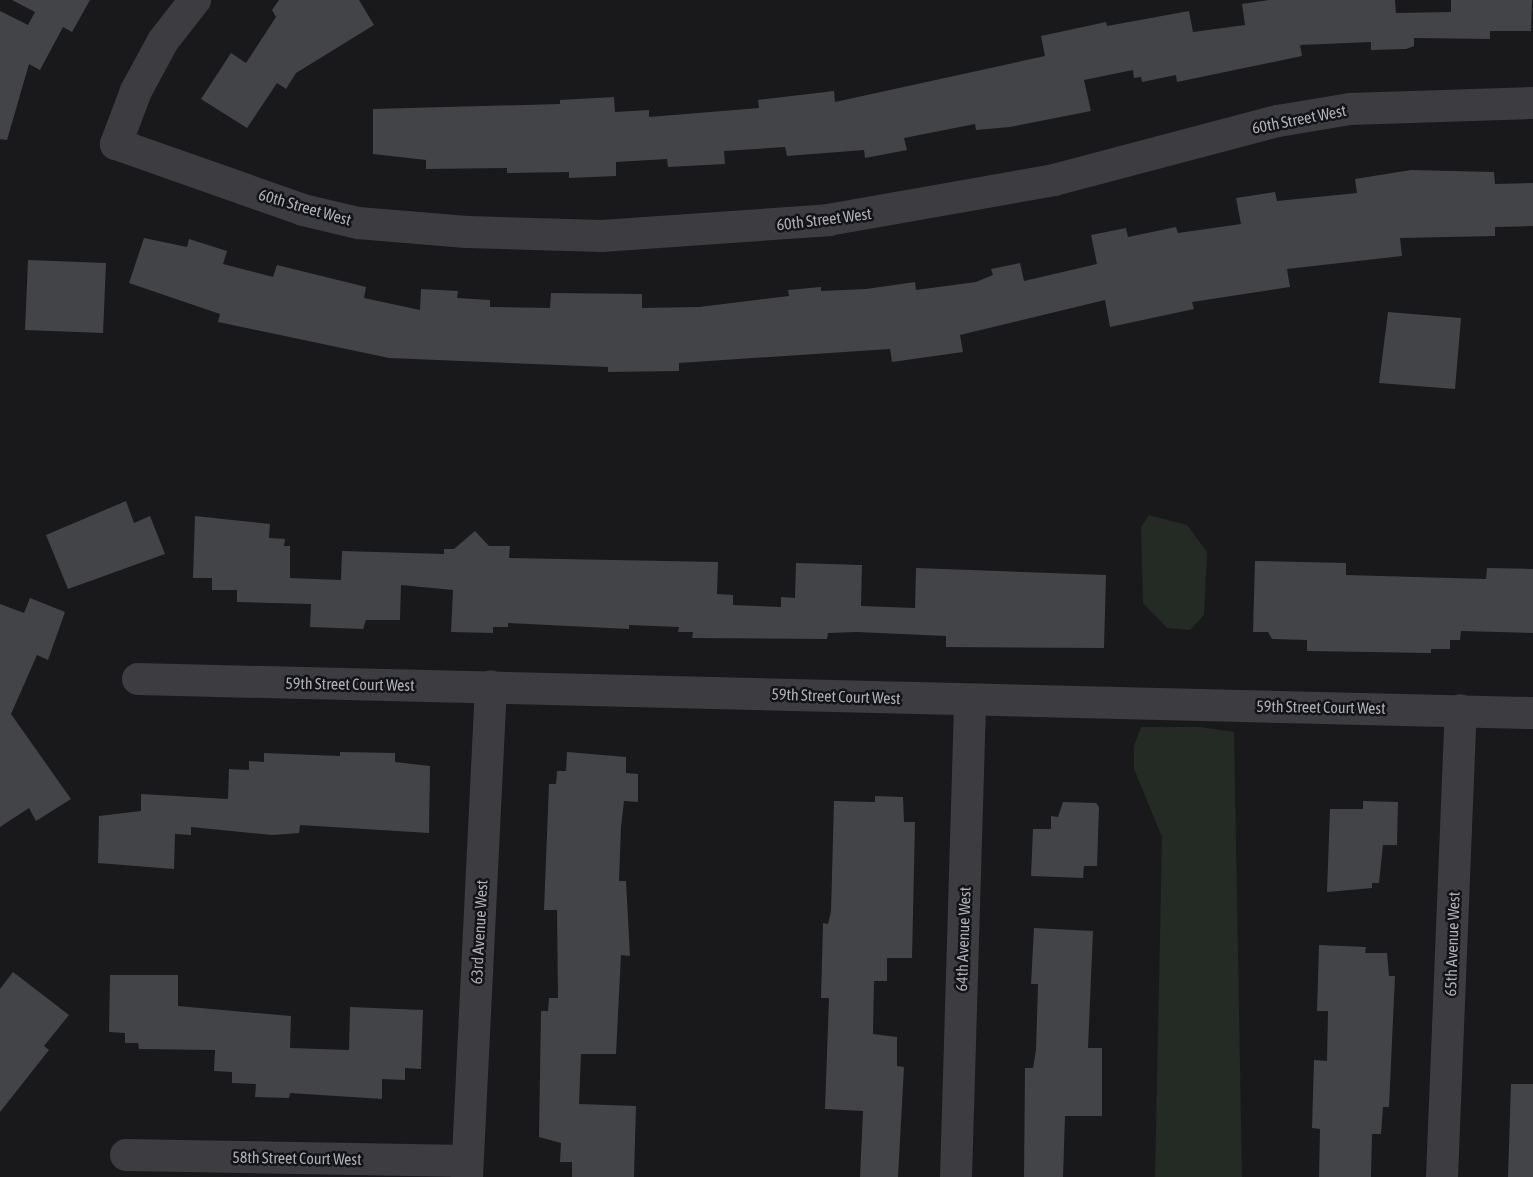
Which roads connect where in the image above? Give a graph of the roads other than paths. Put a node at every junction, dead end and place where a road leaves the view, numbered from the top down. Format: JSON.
{"nodes":[{"id":1,"x":195,"y":0,"type":"edge"},
{"id":2,"x":1533,"y":103,"type":"edge"},
{"id":3,"x":138,"y":678,"type":"dead end"},
{"id":4,"x":491,"y":687,"type":"junction"},
{"id":5,"x":970,"y":700,"type":"junction"},
{"id":6,"x":1461,"y":710,"type":"junction"},
{"id":7,"x":1533,"y":713,"type":"edge"},
{"id":8,"x":126,"y":1155,"type":"dead end"},
{"id":9,"x":467,"y":1169,"type":"edge"},
{"id":10,"x":956,"y":1177,"type":"edge"},
{"id":11,"x":1443,"y":1177,"type":"edge"}],
"edges":[{"from":1,"to":2,"type":"street","name":"60th Street West"},
{"from":3,"to":4,"type":"street","name":"59th Street Court West"},
{"from":4,"to":5,"type":"street","name":"59th Street Court West"},
{"from":4,"to":9,"type":"street","name":"63rd Avenue West"},
{"from":5,"to":6,"type":"street","name":"59th Street Court West"},
{"from":5,"to":10,"type":"street","name":"64th Avenue West"},
{"from":6,"to":7,"type":"street","name":"59th Street Court West"},
{"from":6,"to":11,"type":"street","name":"65th Avenue West"},
{"from":8,"to":9,"type":"street","name":"58th Street Court West"}]}
